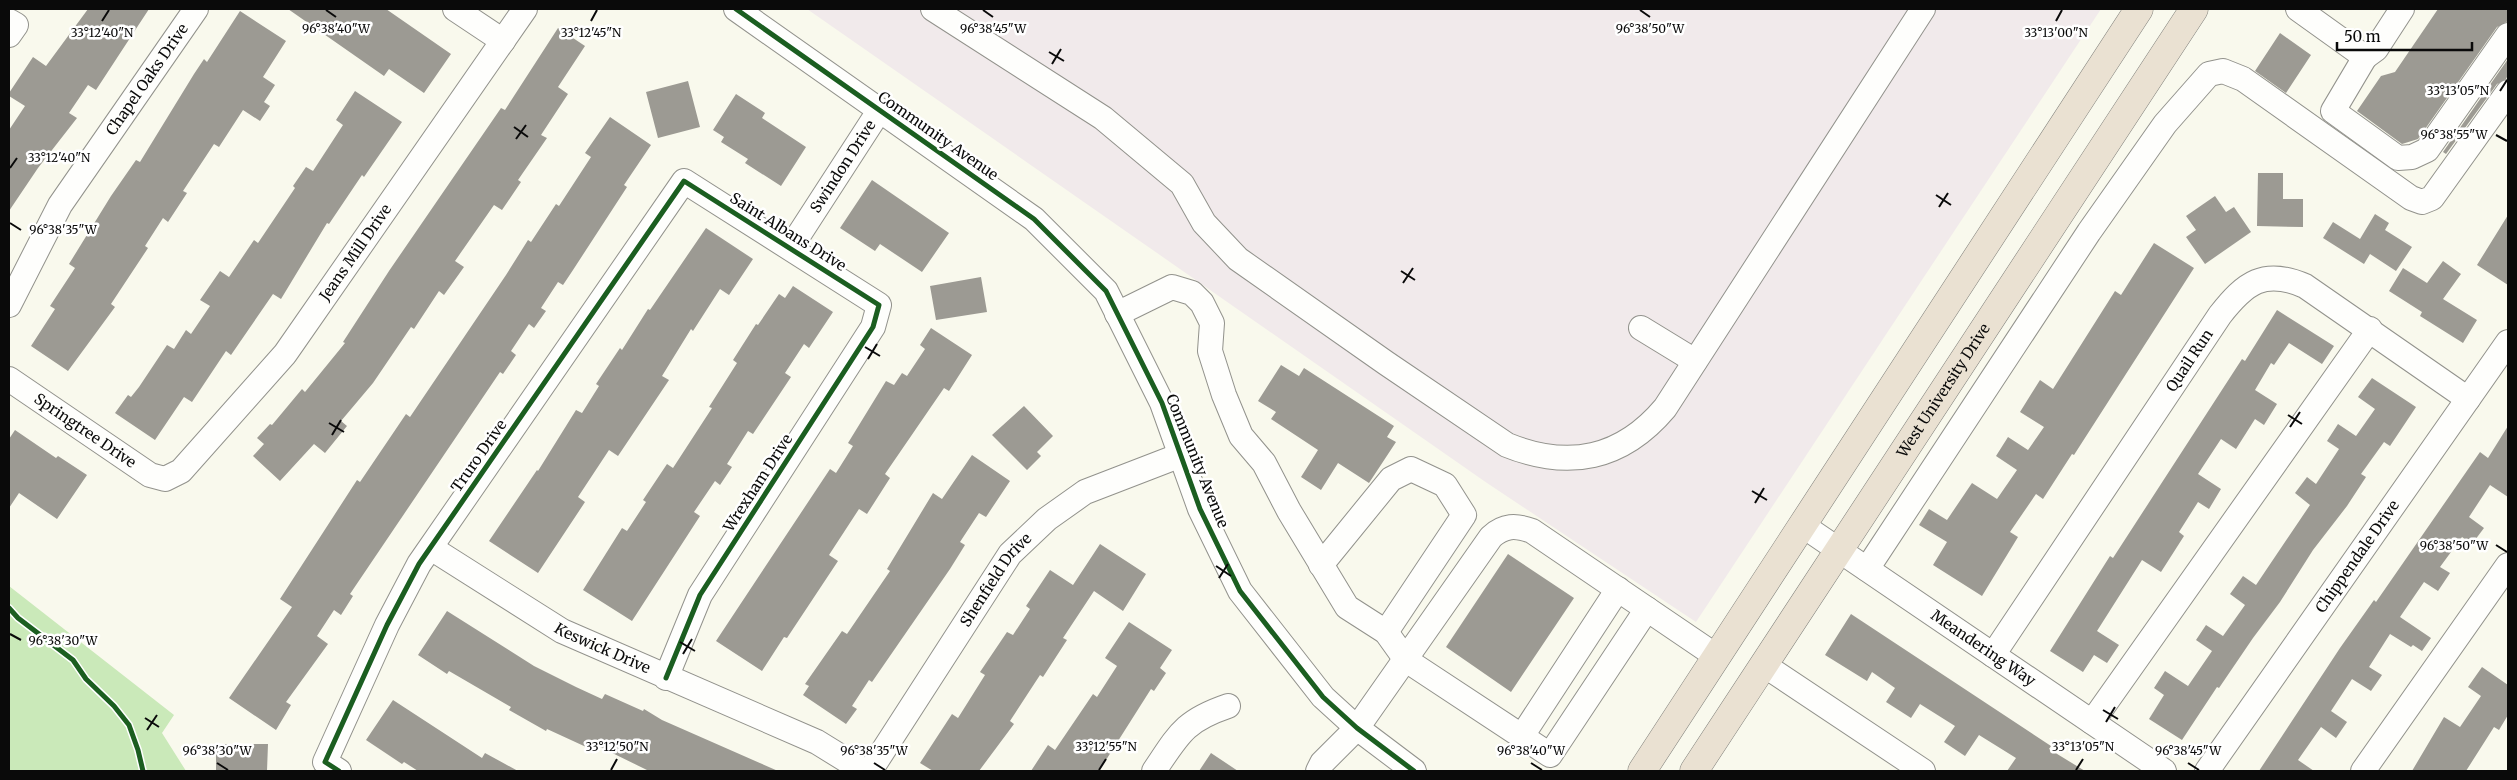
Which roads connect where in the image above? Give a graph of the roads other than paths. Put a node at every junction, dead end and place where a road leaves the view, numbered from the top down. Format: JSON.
{"nodes":[{"id":1,"x":196,"y":9,"type":"edge"},
{"id":2,"x":455,"y":9,"type":"edge"},
{"id":3,"x":525,"y":9,"type":"edge"},
{"id":4,"x":736,"y":9,"type":"edge"},
{"id":5,"x":933,"y":9,"type":"edge"},
{"id":6,"x":1923,"y":9,"type":"edge"},
{"id":7,"x":2139,"y":9,"type":"edge"},
{"id":8,"x":2194,"y":9,"type":"edge"},
{"id":9,"x":2298,"y":9,"type":"edge"},
{"id":10,"x":2402,"y":9,"type":"edge"},
{"id":11,"x":9,"y":20,"type":"edge"},
{"id":12,"x":9,"y":35,"type":"edge"},
{"id":13,"x":2508,"y":35,"type":"edge"},
{"id":14,"x":503,"y":42,"type":"junction"},
{"id":15,"x":2366,"y":56,"type":"junction"},
{"id":16,"x":2508,"y":92,"type":"edge"},
{"id":17,"x":879,"y":111,"type":"junction"},
{"id":18,"x":684,"y":181,"type":"joint"},
{"id":19,"x":791,"y":247,"type":"junction"},
{"id":20,"x":9,"y":305,"type":"edge"},
{"id":21,"x":879,"y":305,"type":"joint"},
{"id":22,"x":1117,"y":314,"type":"junction"},
{"id":23,"x":1641,"y":328,"type":"dead end"},
{"id":24,"x":2370,"y":330,"type":"junction"},
{"id":25,"x":2508,"y":342,"type":"edge"},
{"id":26,"x":1695,"y":361,"type":"junction"},
{"id":27,"x":9,"y":378,"type":"edge"},
{"id":28,"x":2468,"y":399,"type":"junction"},
{"id":29,"x":1181,"y":455,"type":"junction"},
{"id":30,"x":165,"y":479,"type":"joint"},
{"id":31,"x":1802,"y":525,"type":"junction"},
{"id":32,"x":430,"y":548,"type":"junction"},
{"id":33,"x":1840,"y":550,"type":"junction"},
{"id":34,"x":1320,"y":565,"type":"junction"},
{"id":35,"x":2508,"y":565,"type":"edge"},
{"id":36,"x":1867,"y":569,"type":"junction"},
{"id":37,"x":1618,"y":589,"type":"junction"},
{"id":38,"x":1646,"y":609,"type":"junction"},
{"id":39,"x":1386,"y":632,"type":"junction"},
{"id":40,"x":1993,"y":655,"type":"junction"},
{"id":41,"x":1716,"y":656,"type":"junction"},
{"id":42,"x":1406,"y":660,"type":"junction"},
{"id":43,"x":1764,"y":665,"type":"junction"},
{"id":44,"x":666,"y":678,"type":"junction"},
{"id":45,"x":1228,"y":706,"type":"dead end"},
{"id":46,"x":2092,"y":722,"type":"junction"},
{"id":47,"x":1358,"y":728,"type":"junction"},
{"id":48,"x":1522,"y":736,"type":"junction"},
{"id":49,"x":332,"y":766,"type":"edge"},
{"id":50,"x":864,"y":771,"type":"edge"},
{"id":51,"x":870,"y":771,"type":"edge"},
{"id":52,"x":1154,"y":771,"type":"edge"},
{"id":53,"x":1318,"y":771,"type":"edge"},
{"id":54,"x":1414,"y":771,"type":"edge"},
{"id":55,"x":1642,"y":771,"type":"edge"},
{"id":56,"x":1694,"y":771,"type":"edge"},
{"id":57,"x":1923,"y":771,"type":"edge"},
{"id":58,"x":2164,"y":771,"type":"edge"},
{"id":59,"x":2207,"y":771,"type":"edge"},
{"id":60,"x":2363,"y":771,"type":"edge"}],
"edges":[{"from":1,"to":20,"type":"street","name":"Chapel Oaks Drive"},
{"from":2,"to":14,"type":"street"},
{"from":3,"to":14,"type":"street","name":"Jeans Mill Drive"},
{"from":4,"to":17,"type":"street","name":"Community Avenue"},
{"from":5,"to":26,"type":"street"},
{"from":6,"to":26,"type":"street"},
{"from":7,"to":31,"type":"highway"},
{"from":8,"to":33,"type":"highway","name":"West University Drive"},
{"from":9,"to":15,"type":"street"},
{"from":10,"to":15,"type":"street"},
{"from":11,"to":12,"type":"street"},
{"from":13,"to":15,"type":"street"},
{"from":14,"to":30,"type":"street","name":"Jeans Mill Drive"},
{"from":16,"to":36,"type":"street"},
{"from":17,"to":19,"type":"street","name":"Swindon Drive"},
{"from":17,"to":22,"type":"street","name":"Community Avenue"},
{"from":18,"to":19,"type":"street","name":"Saint Albans Drive"},
{"from":18,"to":32,"type":"street","name":"Truro Drive"},
{"from":19,"to":21,"type":"street","name":"Saint Albans Drive"},
{"from":21,"to":44,"type":"street","name":"Wrexham Drive"},
{"from":22,"to":29,"type":"street","name":"Community Avenue"},
{"from":22,"to":34,"type":"street"},
{"from":23,"to":26,"type":"street"},
{"from":24,"to":28,"type":"street","name":"Quail Run"},
{"from":24,"to":40,"type":"street","name":"Quail Run"},
{"from":24,"to":46,"type":"street"},
{"from":25,"to":28,"type":"street","name":"Chippendale Drive"},
{"from":27,"to":30,"type":"street","name":"Springtree Drive"},
{"from":28,"to":59,"type":"street","name":"Chippendale Drive"},
{"from":29,"to":47,"type":"street","name":"Community Avenue"},
{"from":29,"to":51,"type":"street","name":"Shenfield Drive"},
{"from":31,"to":33,"type":"street","name":"Meandering Way"},
{"from":31,"to":41,"type":"highway"},
{"from":32,"to":44,"type":"street","name":"Keswick Drive"},
{"from":32,"to":49,"type":"street","name":"Truro Drive"},
{"from":33,"to":36,"type":"street","name":"Meandering Way"},
{"from":33,"to":43,"type":"highway","name":"West University Drive"},
{"from":34,"to":39,"type":"street"},
{"from":34,"to":39,"type":"street"},
{"from":35,"to":60,"type":"street"},
{"from":36,"to":40,"type":"street","name":"Meandering Way"},
{"from":37,"to":38,"type":"street"},
{"from":37,"to":42,"type":"street"},
{"from":37,"to":48,"type":"street"},
{"from":38,"to":41,"type":"street"},
{"from":38,"to":48,"type":"street"},
{"from":39,"to":42,"type":"street"},
{"from":40,"to":46,"type":"street","name":"Meandering Way"},
{"from":41,"to":55,"type":"highway"},
{"from":42,"to":47,"type":"street"},
{"from":42,"to":48,"type":"street"},
{"from":43,"to":56,"type":"highway","name":"West University Drive"},
{"from":43,"to":57,"type":"street"},
{"from":44,"to":50,"type":"street","name":"Keswick Drive"},
{"from":45,"to":52,"type":"street"},
{"from":46,"to":58,"type":"street","name":"Meandering Way"},
{"from":47,"to":53,"type":"street"},
{"from":47,"to":54,"type":"street","name":"Community Avenue"}]}
